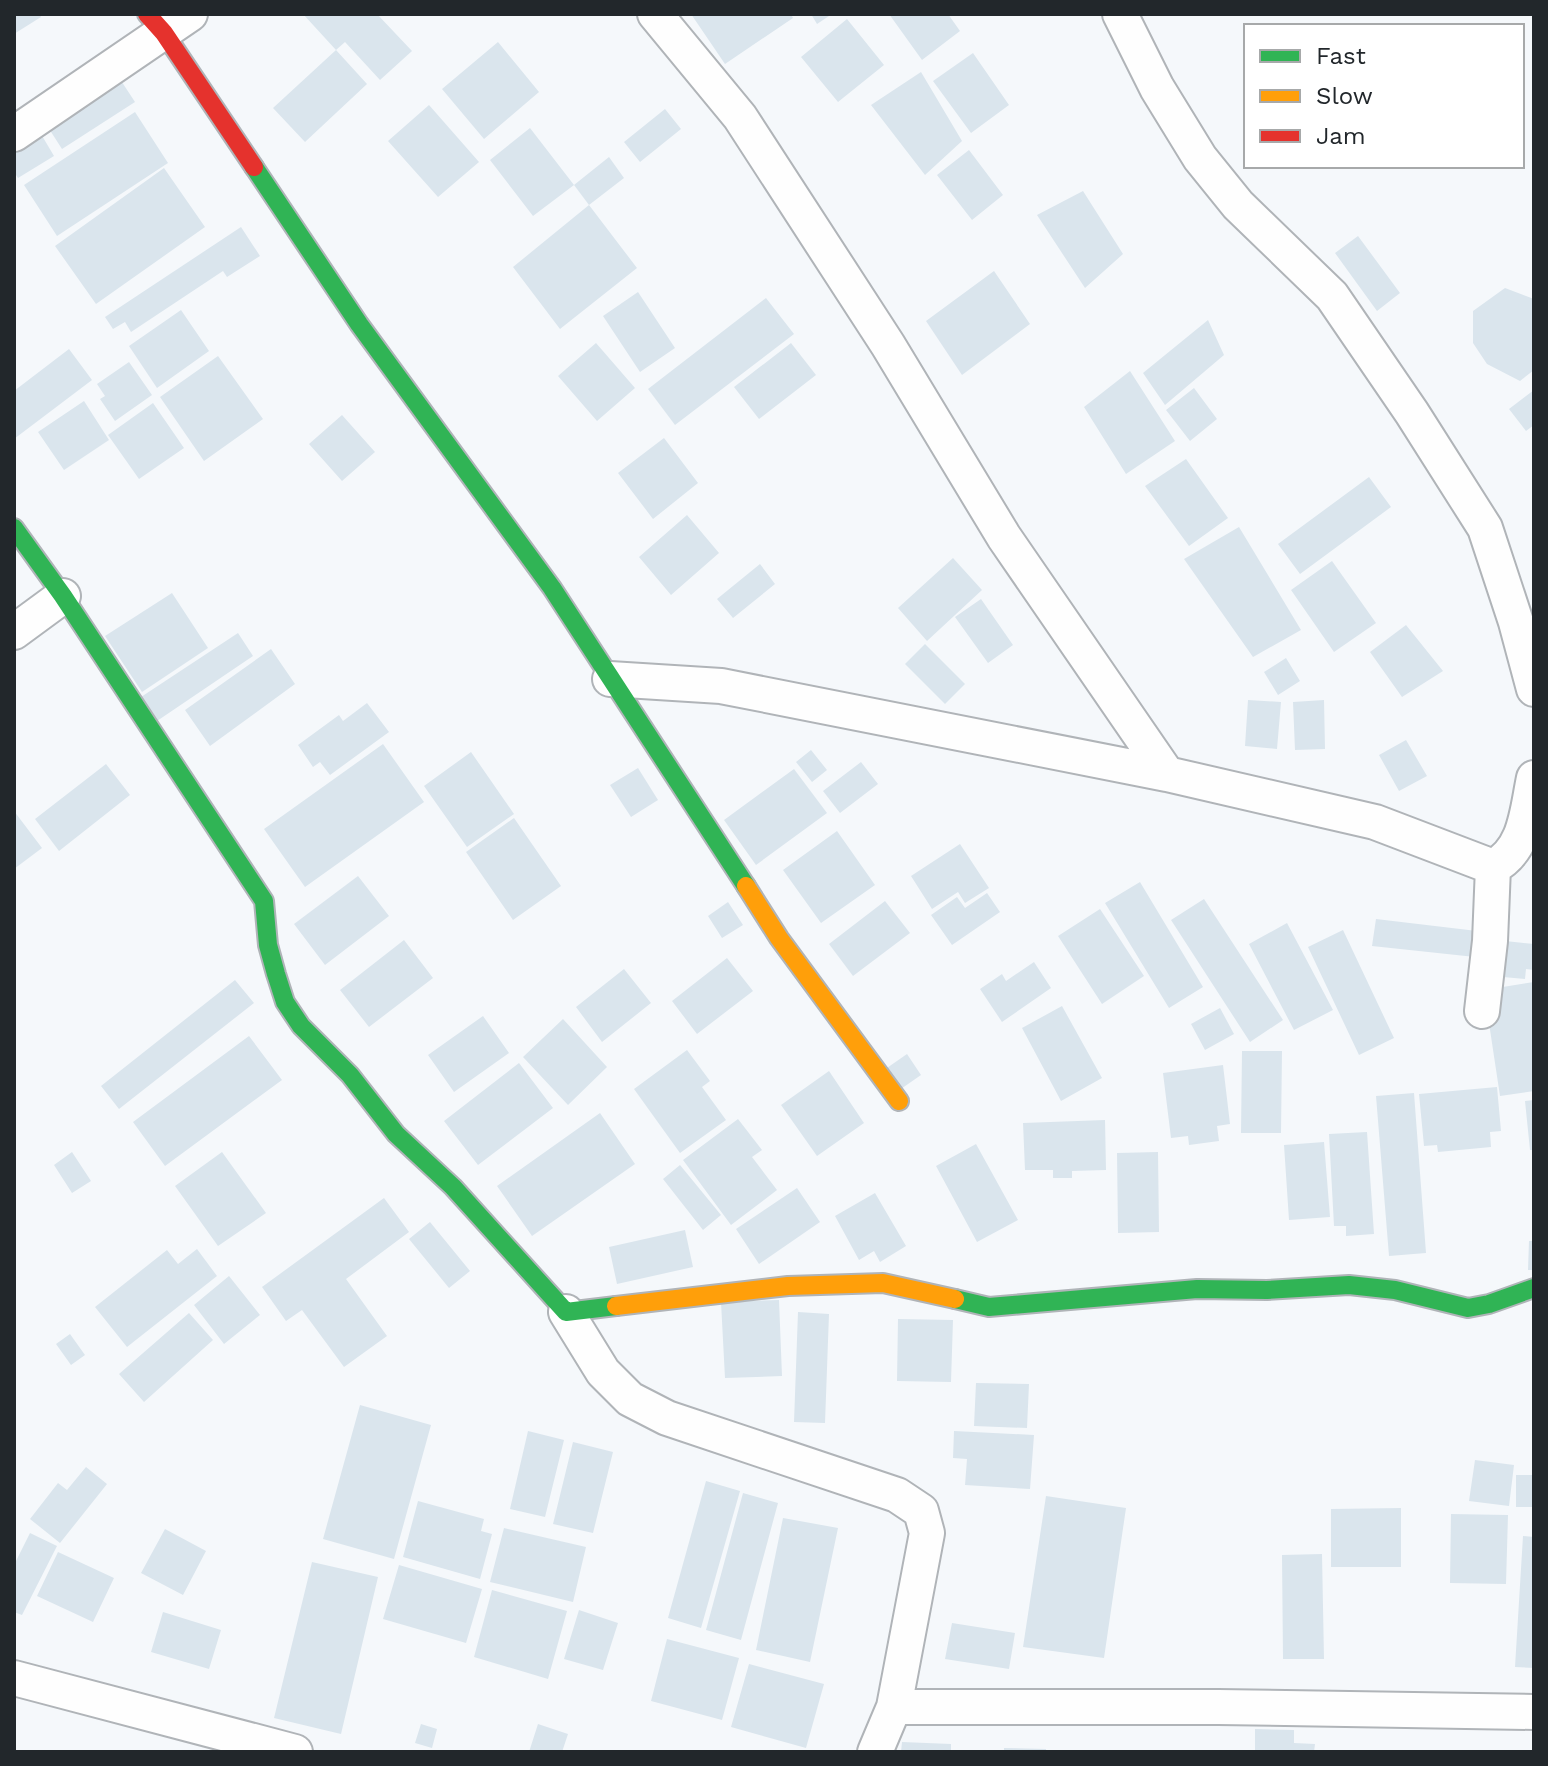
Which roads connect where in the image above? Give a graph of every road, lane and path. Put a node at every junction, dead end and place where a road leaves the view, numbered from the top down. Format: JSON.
{"nodes":[{"id":1,"x":655,"y":14,"type":"edge"},
{"id":2,"x":1120,"y":14,"type":"edge"},
{"id":3,"x":167,"y":20,"type":"edge"},
{"id":4,"x":14,"y":134,"type":"edge"},
{"id":5,"x":14,"y":528,"type":"edge"},
{"id":6,"x":63,"y":596,"type":"junction"},
{"id":7,"x":14,"y":632,"type":"edge"},
{"id":8,"x":610,"y":679,"type":"junction"},
{"id":9,"x":1534,"y":689,"type":"edge"},
{"id":10,"x":1167,"y":774,"type":"junction"},
{"id":11,"x":1534,"y":778,"type":"edge"},
{"id":12,"x":1493,"y":867,"type":"junction"},
{"id":13,"x":1482,"y":1011,"type":"dead end"},
{"id":14,"x":899,"y":1101,"type":"dead end"},
{"id":15,"x":1534,"y":1288,"type":"edge"},
{"id":16,"x":566,"y":1312,"type":"junction"},
{"id":17,"x":14,"y":1678,"type":"edge"},
{"id":18,"x":894,"y":1707,"type":"junction"},
{"id":19,"x":1534,"y":1712,"type":"edge"},
{"id":20,"x":295,"y":1752,"type":"edge"},
{"id":21,"x":875,"y":1752,"type":"edge"}],
"edges":[{"from":1,"to":10,"type":"street"},
{"from":2,"to":9,"type":"street"},
{"from":3,"to":4,"type":"street"},
{"from":3,"to":8,"type":"street"},
{"from":5,"to":6,"type":"street"},
{"from":6,"to":7,"type":"street"},
{"from":6,"to":16,"type":"street"},
{"from":8,"to":10,"type":"street"},
{"from":8,"to":14,"type":"street"},
{"from":10,"to":12,"type":"street"},
{"from":11,"to":12,"type":"street"},
{"from":12,"to":13,"type":"street"},
{"from":15,"to":16,"type":"street"},
{"from":16,"to":18,"type":"street"},
{"from":17,"to":20,"type":"street"},
{"from":18,"to":19,"type":"street"},
{"from":18,"to":21,"type":"street"}]}
